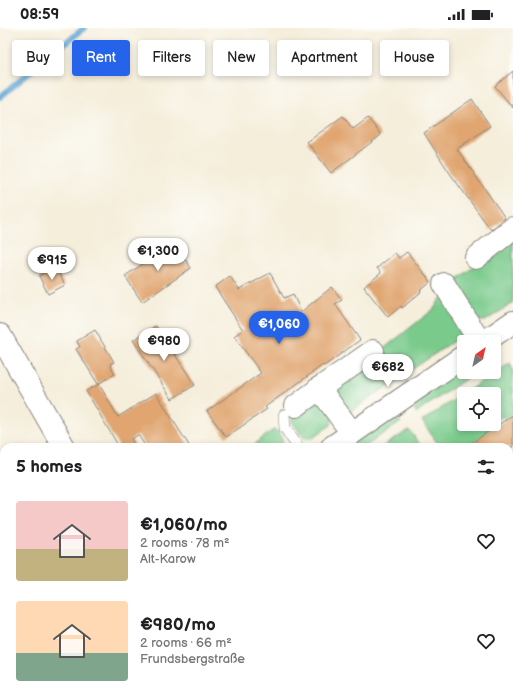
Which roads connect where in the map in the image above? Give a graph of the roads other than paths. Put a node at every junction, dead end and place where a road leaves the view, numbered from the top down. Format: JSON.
{"nodes":[{"id":1,"x":513,"y":228,"type":"edge"},
{"id":2,"x":476,"y":258,"type":"dead end"},
{"id":3,"x":444,"y":284,"type":"dead end"},
{"id":4,"x":513,"y":322,"type":"edge"},
{"id":5,"x":0,"y":335,"type":"edge"},
{"id":6,"x":476,"y":335,"type":"edge"},
{"id":7,"x":494,"y":335,"type":"edge"},
{"id":8,"x":373,"y":351,"type":"dead end"},
{"id":9,"x":457,"y":361,"type":"edge"},
{"id":10,"x":319,"y":388,"type":"junction"},
{"id":11,"x":290,"y":410,"type":"joint"},
{"id":12,"x":352,"y":433,"type":"junction"},
{"id":13,"x":62,"y":443,"type":"edge"},
{"id":14,"x":295,"y":443,"type":"edge"},
{"id":15,"x":338,"y":443,"type":"edge"}],
"edges":[{"from":1,"to":2,"type":"street"},
{"from":3,"to":6,"type":"street"},
{"from":4,"to":7,"type":"street"},
{"from":5,"to":13,"type":"street"},
{"from":8,"to":10,"type":"street"},
{"from":9,"to":12,"type":"street"},
{"from":10,"to":11,"type":"street"},
{"from":10,"to":12,"type":"street"},
{"from":11,"to":14,"type":"lane"},
{"from":12,"to":15,"type":"street"}]}
